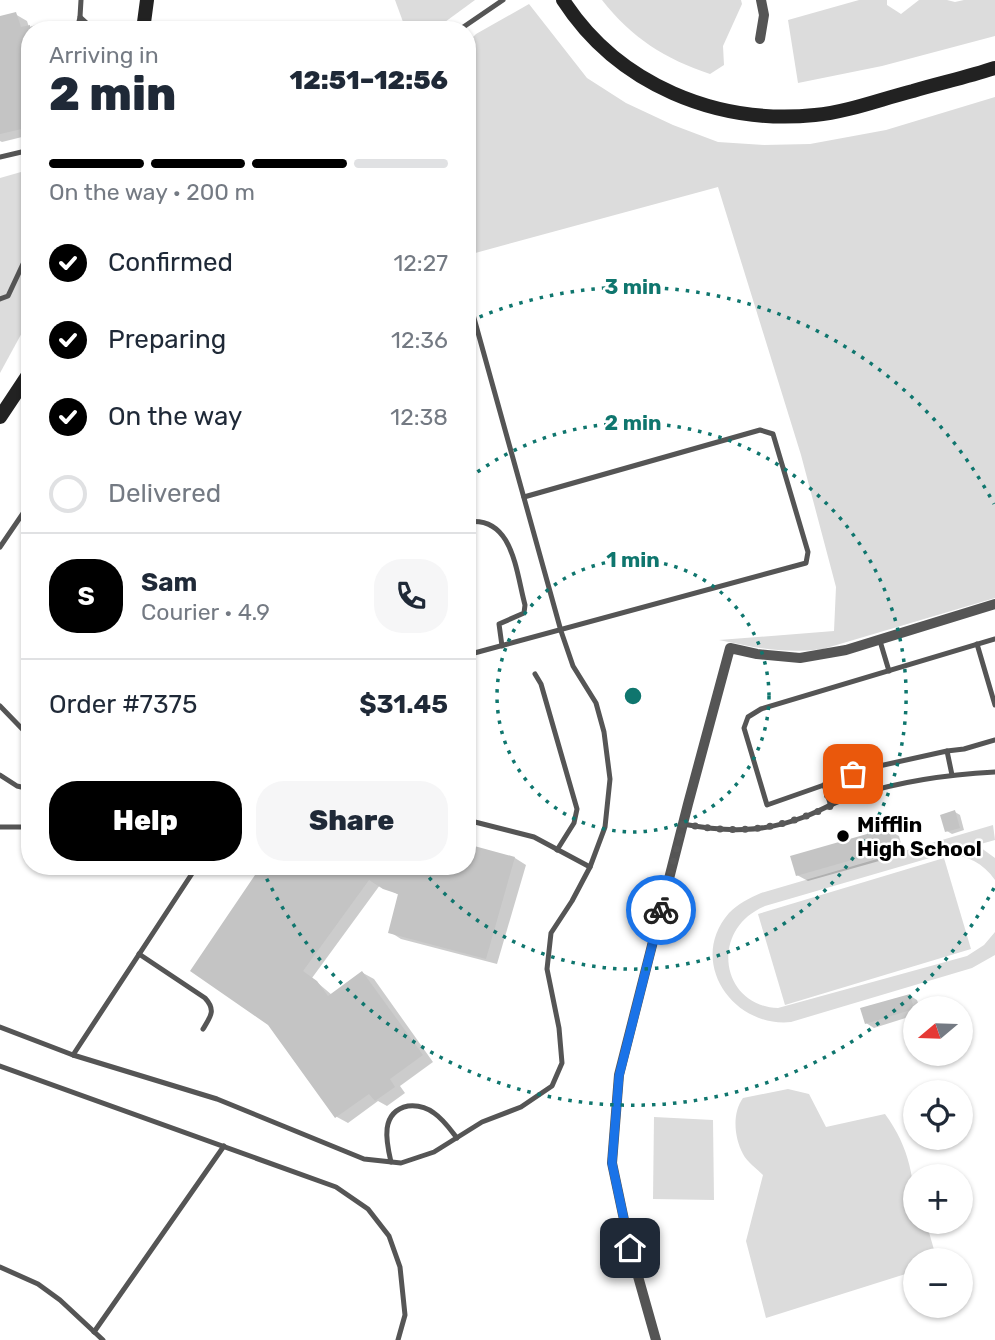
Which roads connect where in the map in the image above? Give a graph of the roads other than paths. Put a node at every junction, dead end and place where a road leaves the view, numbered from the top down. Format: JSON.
{"nodes":[{"id":1,"x":81,"y":0,"type":"edge"},
{"id":2,"x":147,"y":0,"type":"edge"},
{"id":3,"x":503,"y":0,"type":"edge"},
{"id":4,"x":563,"y":0,"type":"edge"},
{"id":5,"x":761,"y":0,"type":"edge"},
{"id":6,"x":80,"y":17,"type":"junction"},
{"id":7,"x":79,"y":21,"type":"edge"},
{"id":8,"x":84,"y":21,"type":"edge"},
{"id":9,"x":144,"y":21,"type":"edge"},
{"id":10,"x":472,"y":21,"type":"edge"},
{"id":11,"x":760,"y":39,"type":"dead end"},
{"id":12,"x":995,"y":68,"type":"edge"},
{"id":13,"x":21,"y":152,"type":"edge"},
{"id":14,"x":0,"y":157,"type":"edge"},
{"id":15,"x":21,"y":268,"type":"edge"},
{"id":16,"x":0,"y":299,"type":"edge"},
{"id":17,"x":476,"y":325,"type":"edge"},
{"id":18,"x":21,"y":386,"type":"edge"},
{"id":19,"x":0,"y":417,"type":"edge"},
{"id":20,"x":524,"y":497,"type":"junction"},
{"id":21,"x":21,"y":516,"type":"edge"},
{"id":22,"x":476,"y":521,"type":"edge"},
{"id":23,"x":0,"y":547,"type":"edge"},
{"id":24,"x":995,"y":604,"type":"edge"},
{"id":25,"x":561,"y":631,"type":"junction"},
{"id":26,"x":995,"y":639,"type":"edge"},
{"id":27,"x":880,"y":640,"type":"junction"},
{"id":28,"x":977,"y":644,"type":"junction"},
{"id":29,"x":502,"y":646,"type":"junction"},
{"id":30,"x":476,"y":653,"type":"edge"},
{"id":31,"x":889,"y":671,"type":"junction"},
{"id":32,"x":535,"y":674,"type":"dead end"},
{"id":33,"x":995,"y":705,"type":"edge"},
{"id":34,"x":0,"y":706,"type":"edge"},
{"id":35,"x":21,"y":728,"type":"edge"},
{"id":36,"x":995,"y":740,"type":"edge"},
{"id":37,"x":947,"y":751,"type":"junction"},
{"id":38,"x":995,"y":772,"type":"edge"},
{"id":39,"x":0,"y":775,"type":"edge"},
{"id":40,"x":952,"y":775,"type":"junction"},
{"id":41,"x":824,"y":785,"type":"junction"},
{"id":42,"x":21,"y":787,"type":"edge"},
{"id":43,"x":831,"y":806,"type":"junction"},
{"id":44,"x":476,"y":822,"type":"edge"},
{"id":45,"x":683,"y":824,"type":"junction"},
{"id":46,"x":0,"y":827,"type":"edge"},
{"id":47,"x":21,"y":827,"type":"edge"},
{"id":48,"x":557,"y":850,"type":"junction"},
{"id":49,"x":590,"y":867,"type":"junction"},
{"id":50,"x":191,"y":875,"type":"edge"},
{"id":51,"x":139,"y":954,"type":"junction"},
{"id":52,"x":0,"y":1027,"type":"edge"},
{"id":53,"x":203,"y":1029,"type":"dead end"},
{"id":54,"x":74,"y":1055,"type":"junction"},
{"id":55,"x":0,"y":1066,"type":"edge"},
{"id":56,"x":457,"y":1138,"type":"junction"},
{"id":57,"x":224,"y":1146,"type":"junction"},
{"id":58,"x":391,"y":1162,"type":"junction"},
{"id":59,"x":0,"y":1267,"type":"edge"},
{"id":60,"x":94,"y":1332,"type":"junction"},
{"id":61,"x":103,"y":1340,"type":"edge"},
{"id":62,"x":398,"y":1340,"type":"edge"},
{"id":63,"x":656,"y":1340,"type":"edge"}],
"edges":[{"from":1,"to":6,"type":"lane"},
{"from":2,"to":9,"type":"street"},
{"from":3,"to":10,"type":"lane"},
{"from":4,"to":12,"type":"street"},
{"from":5,"to":11,"type":"street"},
{"from":6,"to":7,"type":"lane"},
{"from":6,"to":8,"type":"lane"},
{"from":13,"to":14,"type":"lane"},
{"from":15,"to":16,"type":"lane"},
{"from":17,"to":20,"type":"lane"},
{"from":18,"to":19,"type":"street"},
{"from":20,"to":25,"type":"lane"},
{"from":20,"to":25,"type":"lane"},
{"from":21,"to":23,"type":"lane"},
{"from":22,"to":29,"type":"lane"},
{"from":24,"to":27,"type":"street"},
{"from":25,"to":29,"type":"lane"},
{"from":25,"to":49,"type":"lane"},
{"from":26,"to":28,"type":"lane"},
{"from":27,"to":31,"type":"lane"},
{"from":27,"to":45,"type":"street"},
{"from":28,"to":31,"type":"lane"},
{"from":28,"to":33,"type":"lane"},
{"from":29,"to":30,"type":"lane"},
{"from":31,"to":41,"type":"lane"},
{"from":32,"to":48,"type":"lane"},
{"from":34,"to":35,"type":"lane"},
{"from":36,"to":37,"type":"lane"},
{"from":37,"to":40,"type":"lane"},
{"from":37,"to":41,"type":"lane"},
{"from":38,"to":40,"type":"lane"},
{"from":39,"to":42,"type":"lane"},
{"from":40,"to":43,"type":"lane"},
{"from":41,"to":43,"type":"lane"},
{"from":43,"to":45,"type":"lane"},
{"from":44,"to":48,"type":"lane"},
{"from":45,"to":63,"type":"street"},
{"from":46,"to":47,"type":"lane"},
{"from":48,"to":49,"type":"lane"},
{"from":49,"to":56,"type":"lane"},
{"from":50,"to":51,"type":"lane"},
{"from":51,"to":53,"type":"lane"},
{"from":51,"to":54,"type":"lane"},
{"from":52,"to":54,"type":"lane"},
{"from":54,"to":58,"type":"lane"},
{"from":55,"to":57,"type":"lane"},
{"from":56,"to":58,"type":"lane"},
{"from":56,"to":58,"type":"lane"},
{"from":57,"to":60,"type":"lane"},
{"from":57,"to":62,"type":"lane"},
{"from":59,"to":60,"type":"lane"},
{"from":60,"to":61,"type":"lane"}]}
